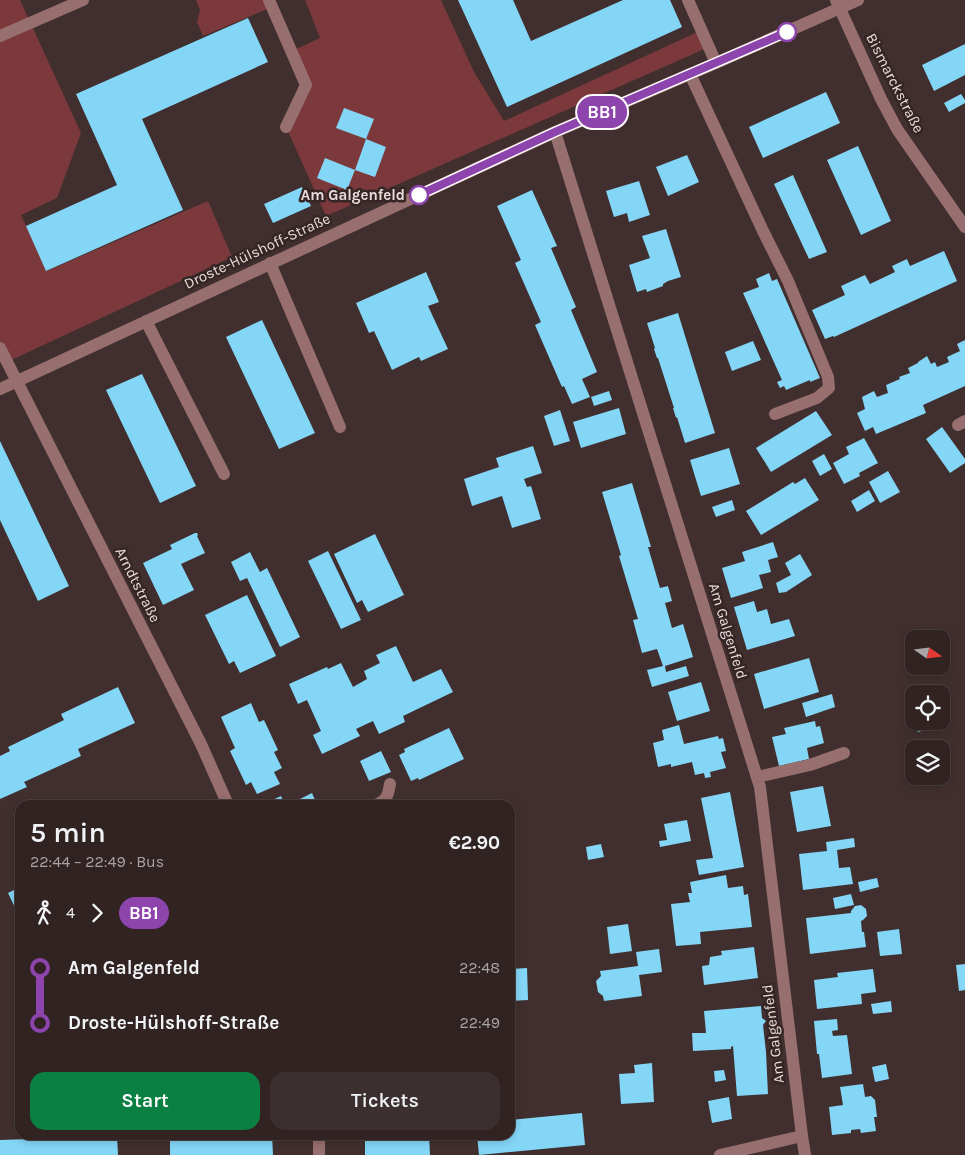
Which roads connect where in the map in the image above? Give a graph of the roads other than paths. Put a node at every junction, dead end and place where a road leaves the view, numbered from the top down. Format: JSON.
{"nodes":[{"id":1,"x":84,"y":0,"type":"edge"},
{"id":2,"x":269,"y":0,"type":"edge"},
{"id":3,"x":688,"y":0,"type":"edge"},
{"id":4,"x":858,"y":0,"type":"edge"},
{"id":5,"x":838,"y":4,"type":"edge"},
{"id":6,"x":0,"y":36,"type":"edge"},
{"id":7,"x":716,"y":63,"type":"junction"},
{"id":8,"x":690,"y":74,"type":"junction"},
{"id":9,"x":286,"y":127,"type":"dead end"},
{"id":10,"x":555,"y":132,"type":"junction"},
{"id":11,"x":965,"y":226,"type":"edge"},
{"id":12,"x":270,"y":263,"type":"junction"},
{"id":13,"x":146,"y":321,"type":"junction"},
{"id":14,"x":0,"y":348,"type":"edge"},
{"id":15,"x":17,"y":382,"type":"junction"},
{"id":16,"x":0,"y":389,"type":"edge"},
{"id":17,"x":775,"y":414,"type":"dead end"},
{"id":18,"x":340,"y":427,"type":"dead end"},
{"id":19,"x":224,"y":474,"type":"dead end"},
{"id":20,"x":844,"y":754,"type":"dead end"},
{"id":21,"x":756,"y":777,"type":"junction"},
{"id":22,"x":390,"y":784,"type":"dead end"},
{"id":23,"x":226,"y":800,"type":"edge"},
{"id":24,"x":383,"y":800,"type":"edge"},
{"id":25,"x":802,"y":1136,"type":"junction"},
{"id":26,"x":319,"y":1140,"type":"edge"},
{"id":27,"x":319,"y":1155,"type":"edge"},
{"id":28,"x":720,"y":1155,"type":"edge"},
{"id":29,"x":805,"y":1155,"type":"edge"}],
"edges":[{"from":1,"to":6,"type":"street"},
{"from":2,"to":9,"type":"street"},
{"from":3,"to":7,"type":"street"},
{"from":4,"to":5,"type":"street","name":"Droste-Hülshoff-Straße"},
{"from":5,"to":7,"type":"street","name":"Droste-Hülshoff-Straße"},
{"from":5,"to":11,"type":"street","name":"Bismarckstraße"},
{"from":7,"to":8,"type":"street","name":"Droste-Hülshoff-Straße"},
{"from":8,"to":10,"type":"street","name":"Droste-Hülshoff-Straße"},
{"from":8,"to":17,"type":"street"},
{"from":10,"to":12,"type":"street","name":"Droste-Hülshoff-Straße"},
{"from":10,"to":21,"type":"street","name":"Am Galgenfeld"},
{"from":12,"to":13,"type":"street","name":"Droste-Hülshoff-Straße"},
{"from":12,"to":18,"type":"street"},
{"from":13,"to":15,"type":"street","name":"Droste-Hülshoff-Straße"},
{"from":13,"to":19,"type":"street"},
{"from":14,"to":15,"type":"street","name":"Arndtstraße"},
{"from":15,"to":16,"type":"street","name":"Droste-Hülshoff-Straße"},
{"from":15,"to":23,"type":"street","name":"Arndtstraße"},
{"from":20,"to":21,"type":"street"},
{"from":21,"to":25,"type":"street","name":"Am Galgenfeld"},
{"from":22,"to":24,"type":"street"},
{"from":25,"to":28,"type":"street"},
{"from":25,"to":29,"type":"street","name":"Am Galgenfeld"},
{"from":26,"to":27,"type":"street"}]}
